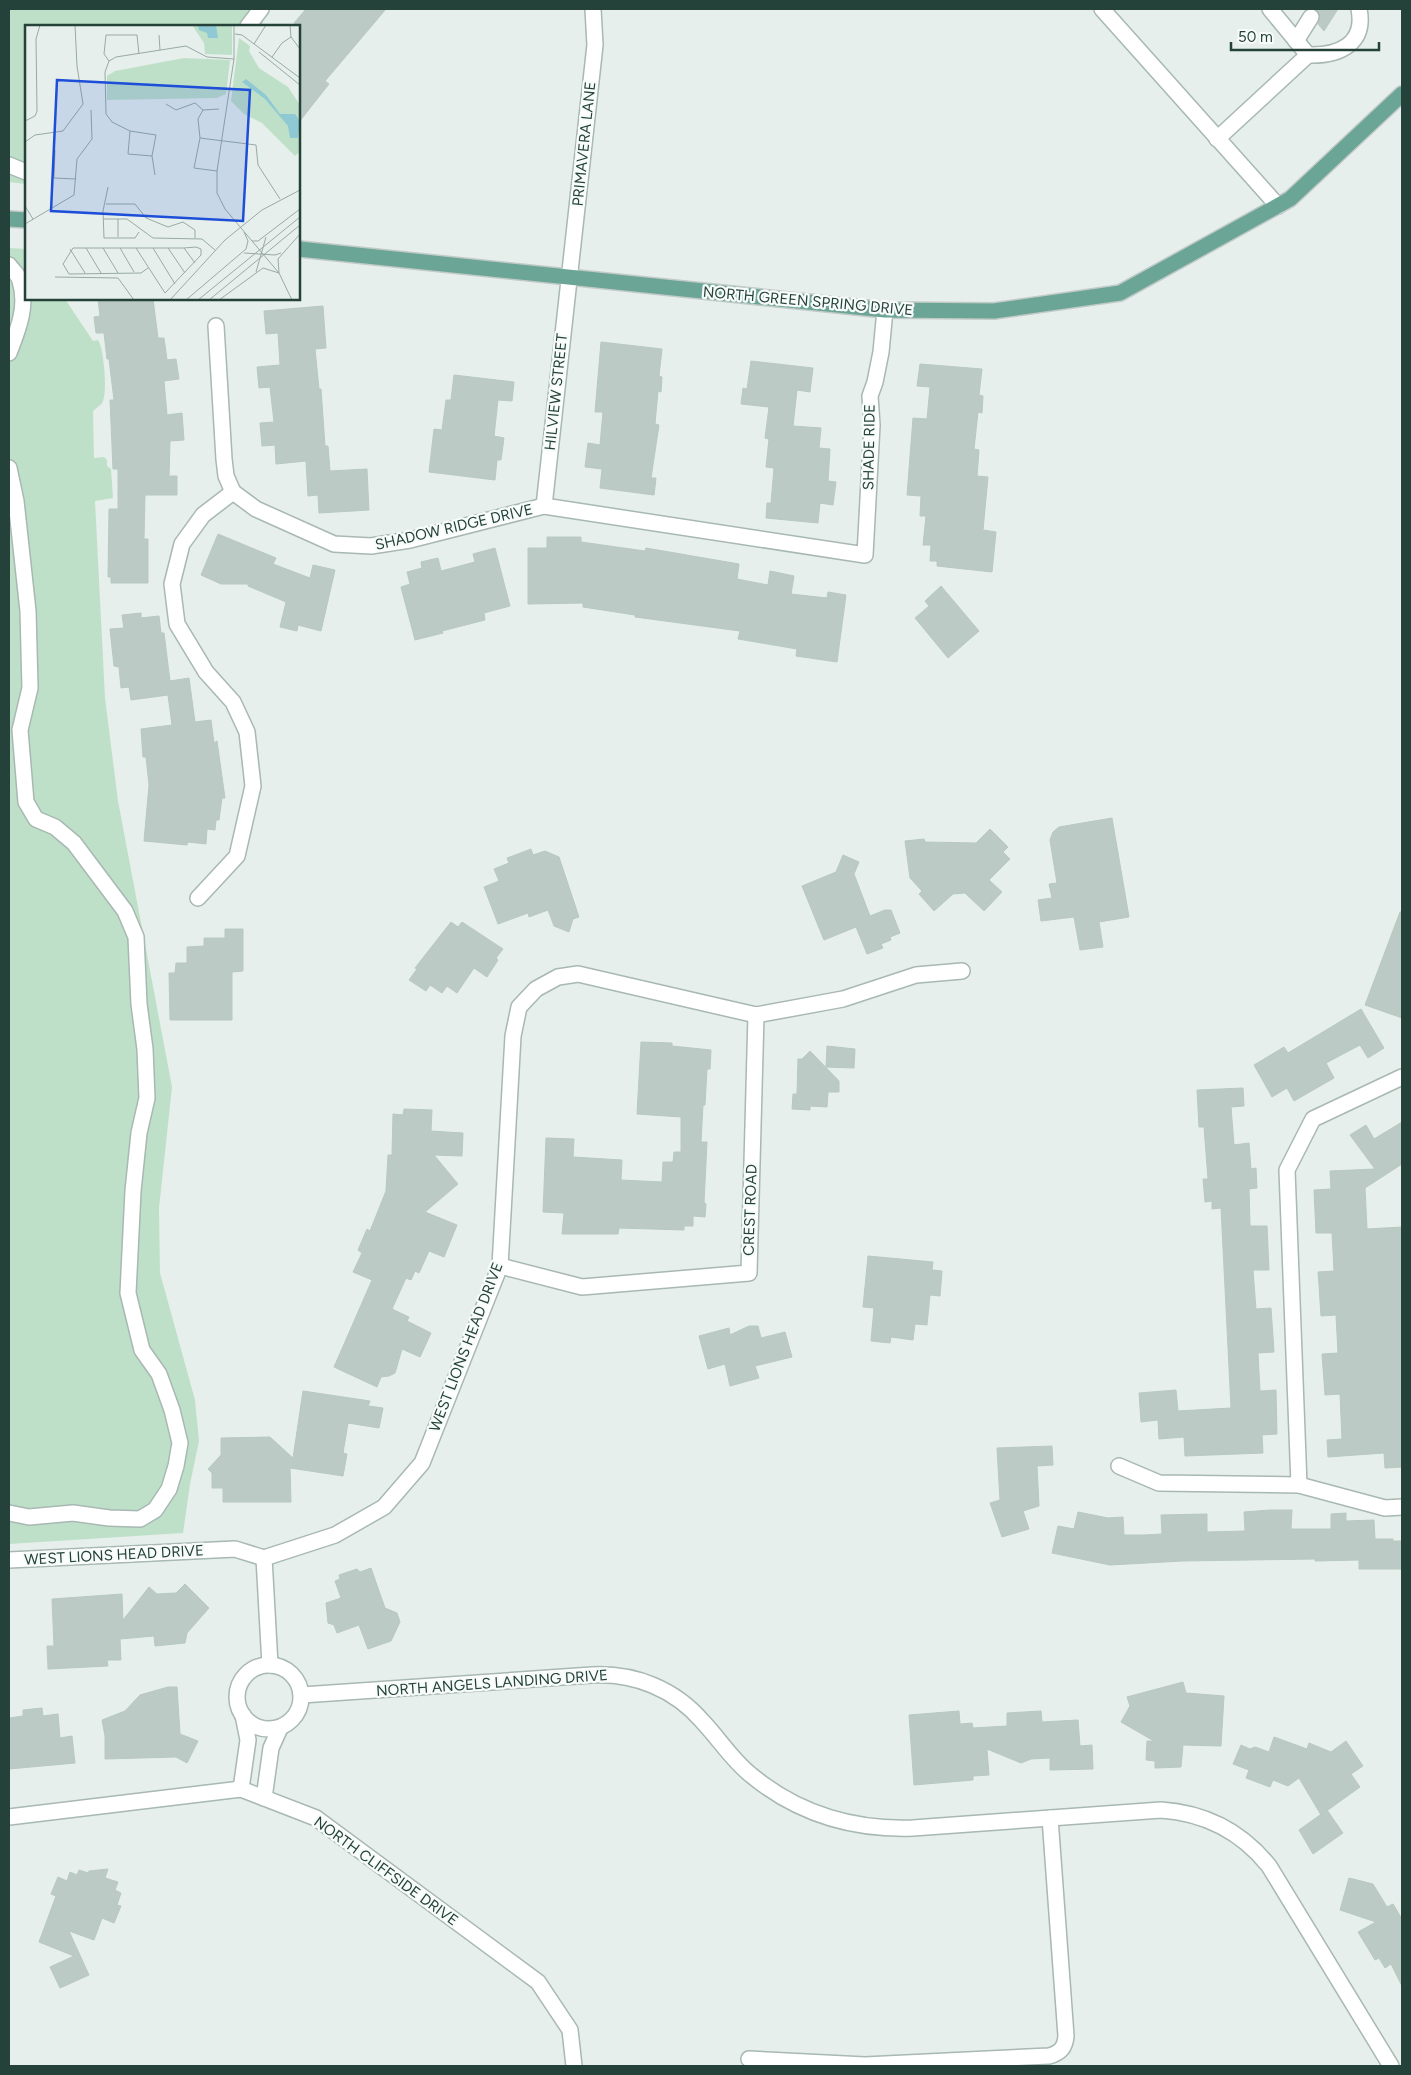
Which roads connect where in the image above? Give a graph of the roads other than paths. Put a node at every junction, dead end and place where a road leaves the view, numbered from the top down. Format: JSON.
{"nodes":[{"id":1,"x":261,"y":9,"type":"edge"},
{"id":2,"x":593,"y":9,"type":"edge"},
{"id":3,"x":1102,"y":9,"type":"edge"},
{"id":4,"x":1359,"y":9,"type":"edge"},
{"id":5,"x":1275,"y":11,"type":"edge"},
{"id":6,"x":1311,"y":17,"type":"dead end"},
{"id":7,"x":249,"y":25,"type":"edge"},
{"id":8,"x":1296,"y":41,"type":"junction"},
{"id":9,"x":1308,"y":55,"type":"junction"},
{"id":10,"x":1402,"y":94,"type":"edge"},
{"id":11,"x":1217,"y":139,"type":"junction"},
{"id":12,"x":9,"y":165,"type":"edge"},
{"id":13,"x":25,"y":172,"type":"edge"},
{"id":14,"x":1278,"y":206,"type":"junction"},
{"id":15,"x":9,"y":219,"type":"edge"},
{"id":16,"x":25,"y":220,"type":"edge"},
{"id":17,"x":300,"y":249,"type":"edge"},
{"id":18,"x":9,"y":265,"type":"edge"},
{"id":19,"x":570,"y":278,"type":"junction"},
{"id":20,"x":885,"y":310,"type":"junction"},
{"id":21,"x":216,"y":326,"type":"dead end"},
{"id":22,"x":9,"y":353,"type":"edge"},
{"id":23,"x":9,"y":468,"type":"edge"},
{"id":24,"x":232,"y":492,"type":"junction"},
{"id":25,"x":544,"y":506,"type":"junction"},
{"id":26,"x":865,"y":555,"type":"joint"},
{"id":27,"x":198,"y":898,"type":"dead end"},
{"id":28,"x":962,"y":971,"type":"dead end"},
{"id":29,"x":756,"y":1015,"type":"junction"},
{"id":30,"x":1402,"y":1077,"type":"edge"},
{"id":31,"x":500,"y":1266,"type":"junction"},
{"id":32,"x":1119,"y":1466,"type":"dead end"},
{"id":33,"x":1299,"y":1485,"type":"junction"},
{"id":34,"x":1402,"y":1507,"type":"edge"},
{"id":35,"x":9,"y":1513,"type":"edge"},
{"id":36,"x":264,"y":1558,"type":"junction"},
{"id":37,"x":9,"y":1560,"type":"edge"},
{"id":38,"x":270,"y":1665,"type":"junction"},
{"id":39,"x":302,"y":1695,"type":"junction"},
{"id":40,"x":243,"y":1715,"type":"junction"},
{"id":41,"x":280,"y":1728,"type":"junction"},
{"id":42,"x":241,"y":1789,"type":"junction"},
{"id":43,"x":264,"y":1798,"type":"junction"},
{"id":44,"x":9,"y":1817,"type":"edge"},
{"id":45,"x":1050,"y":1818,"type":"junction"},
{"id":46,"x":749,"y":2059,"type":"dead end"},
{"id":47,"x":574,"y":2066,"type":"edge"},
{"id":48,"x":1391,"y":2066,"type":"edge"}],
"edges":[{"from":1,"to":7,"type":"street"},
{"from":2,"to":19,"type":"street","name":"PRIMAVERA LANE"},
{"from":3,"to":11,"type":"street"},
{"from":4,"to":9,"type":"street"},
{"from":5,"to":8,"type":"street"},
{"from":6,"to":8,"type":"street"},
{"from":8,"to":9,"type":"street"},
{"from":9,"to":11,"type":"street"},
{"from":10,"to":14,"type":"main road","name":"NORTH GREEN SPRING DRIVE"},
{"from":11,"to":14,"type":"street"},
{"from":12,"to":13,"type":"street"},
{"from":14,"to":20,"type":"main road","name":"NORTH GREEN SPRING DRIVE"},
{"from":15,"to":16,"type":"main road"},
{"from":17,"to":19,"type":"main road","name":"NORTH GREEN SPRING DRIVE"},
{"from":18,"to":22,"type":"street"},
{"from":19,"to":20,"type":"main road","name":"NORTH GREEN SPRING DRIVE"},
{"from":19,"to":25,"type":"street","name":"HILVIEW STREET"},
{"from":20,"to":26,"type":"street","name":"SHADE RIDE"},
{"from":21,"to":24,"type":"street"},
{"from":23,"to":35,"type":"street"},
{"from":24,"to":25,"type":"street","name":"SHADOW RIDGE DRIVE"},
{"from":24,"to":27,"type":"street"},
{"from":25,"to":26,"type":"street","name":"SHADOW RIDGE DRIVE"},
{"from":28,"to":29,"type":"street"},
{"from":29,"to":31,"type":"street","name":"CREST ROAD"},
{"from":29,"to":31,"type":"street","name":"WEST LIONS HEAD DRIVE"},
{"from":30,"to":33,"type":"street"},
{"from":31,"to":36,"type":"street","name":"WEST LIONS HEAD DRIVE"},
{"from":32,"to":33,"type":"street"},
{"from":33,"to":34,"type":"street"},
{"from":36,"to":37,"type":"street","name":"WEST LIONS HEAD DRIVE"},
{"from":36,"to":38,"type":"street"},
{"from":38,"to":39,"type":"street"},
{"from":38,"to":40,"type":"street"},
{"from":39,"to":41,"type":"street"},
{"from":39,"to":45,"type":"street","name":"NORTH ANGELS LANDING DRIVE"},
{"from":40,"to":41,"type":"street"},
{"from":40,"to":42,"type":"street"},
{"from":41,"to":43,"type":"street"},
{"from":42,"to":43,"type":"street","name":"NORTH CLIFFSIDE DRIVE"},
{"from":42,"to":44,"type":"street","name":"NORTH CLIFFSIDE DRIVE"},
{"from":43,"to":47,"type":"street","name":"NORTH CLIFFSIDE DRIVE"},
{"from":45,"to":46,"type":"street"},
{"from":45,"to":48,"type":"street","name":"NORTH ANGELS LANDING DRIVE"}]}
